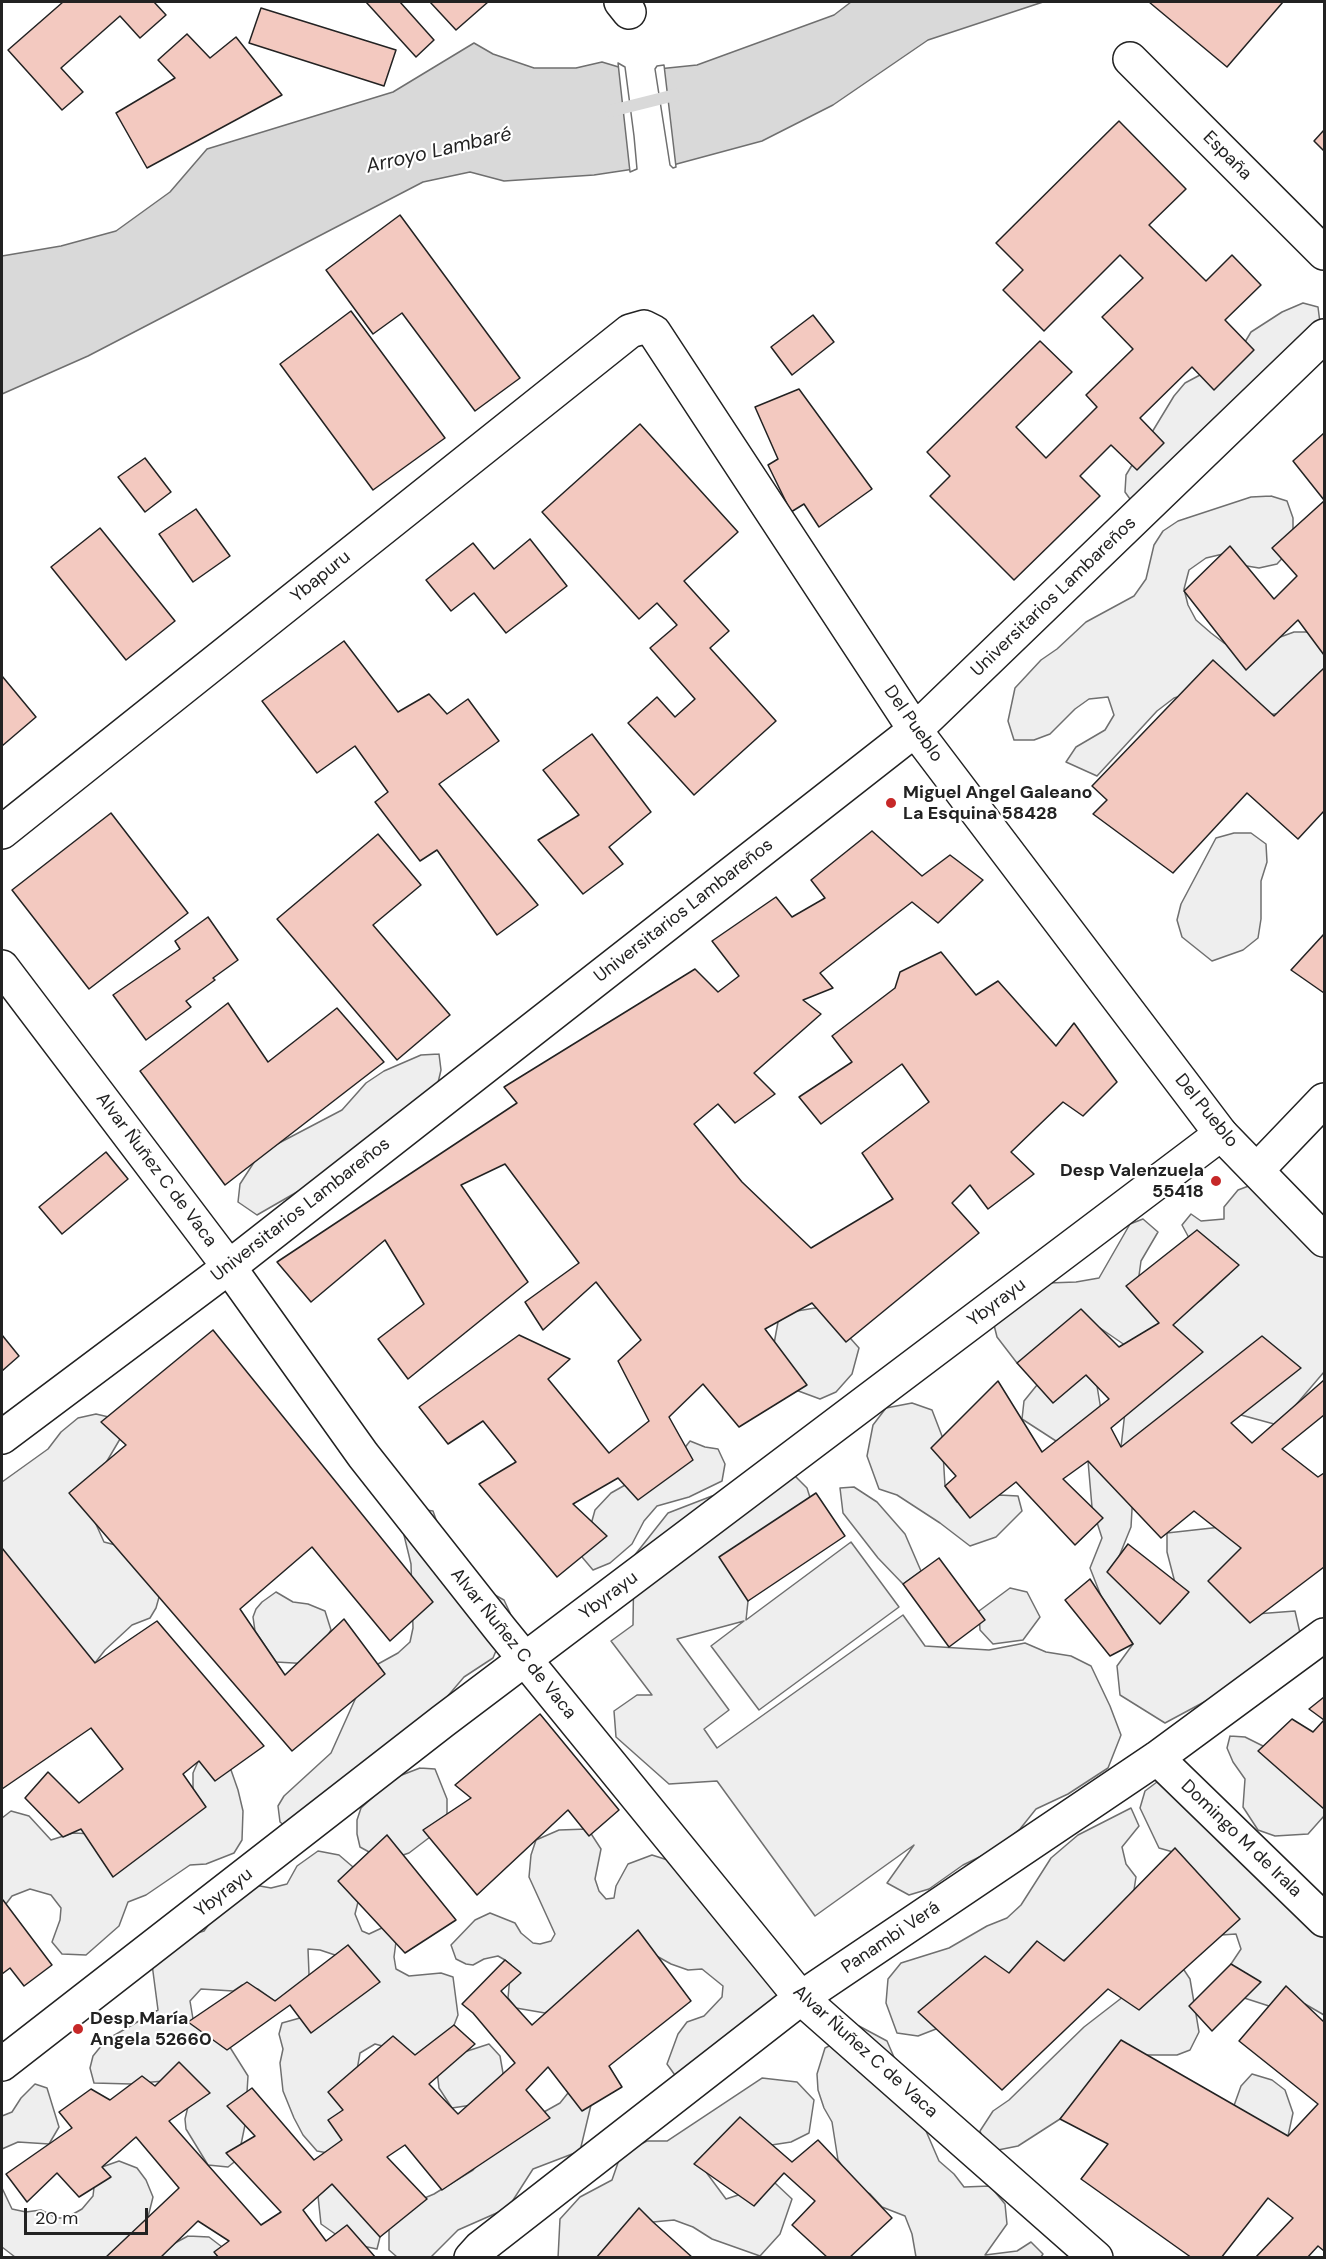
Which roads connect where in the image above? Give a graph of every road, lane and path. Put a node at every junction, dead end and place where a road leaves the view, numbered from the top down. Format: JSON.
{"nodes":[{"id":1,"x":1130,"y":58,"type":"dead end"},
{"id":2,"x":1324,"y":253,"type":"edge"},
{"id":3,"x":644,"y":327,"type":"joint"},
{"id":4,"x":1324,"y":336,"type":"edge"},
{"id":5,"x":915,"y":730,"type":"junction"},
{"id":6,"x":2,"y":832,"type":"edge"},
{"id":7,"x":2,"y":967,"type":"edge"},
{"id":8,"x":1324,"y":1100,"type":"edge"},
{"id":9,"x":1221,"y":1134,"type":"junction"},
{"id":10,"x":1257,"y":1170,"type":"junction"},
{"id":11,"x":1324,"y":1240,"type":"edge"},
{"id":12,"x":229,"y":1267,"type":"junction"},
{"id":13,"x":2,"y":1437,"type":"edge"},
{"id":14,"x":1324,"y":1635,"type":"edge"},
{"id":15,"x":525,"y":1659,"type":"junction"},
{"id":16,"x":1157,"y":1758,"type":"junction"},
{"id":17,"x":1324,"y":1920,"type":"edge"},
{"id":18,"x":801,"y":1998,"type":"junction"},
{"id":19,"x":2,"y":2064,"type":"edge"},
{"id":20,"x":481,"y":2254,"type":"edge"},
{"id":21,"x":1096,"y":2258,"type":"edge"}],
"edges":[{"from":1,"to":2,"type":"street","name":"España"},
{"from":3,"to":5,"type":"street","name":"Del Pueblo"},
{"from":3,"to":6,"type":"street","name":"Ybapuru"},
{"from":4,"to":5,"type":"street","name":"Universitarios Lambareños"},
{"from":5,"to":9,"type":"street","name":"Del Pueblo"},
{"from":5,"to":12,"type":"street","name":"Universitarios Lambareños"},
{"from":7,"to":12,"type":"street","name":"Alvar Ñuñez C de Vaca"},
{"from":8,"to":10,"type":"street"},
{"from":9,"to":10,"type":"street","name":"Del Pueblo"},
{"from":9,"to":15,"type":"street","name":"Ybyrayu"},
{"from":10,"to":11,"type":"street","name":"Del Pueblo"},
{"from":12,"to":13,"type":"street","name":"Universitarios Lambareños"},
{"from":12,"to":15,"type":"street","name":"Alvar Ñuñez C de Vaca"},
{"from":14,"to":16,"type":"street","name":"Panambi Verá"},
{"from":15,"to":18,"type":"street","name":"Alvar Ñuñez C de Vaca"},
{"from":15,"to":19,"type":"street","name":"Ybyrayu"},
{"from":16,"to":17,"type":"street","name":"Domingo M de Irala"},
{"from":16,"to":18,"type":"street","name":"Panambi Verá"},
{"from":18,"to":20,"type":"street","name":"Panambi Verá"},
{"from":18,"to":21,"type":"street","name":"Alvar Ñuñez C de Vaca"}]}
